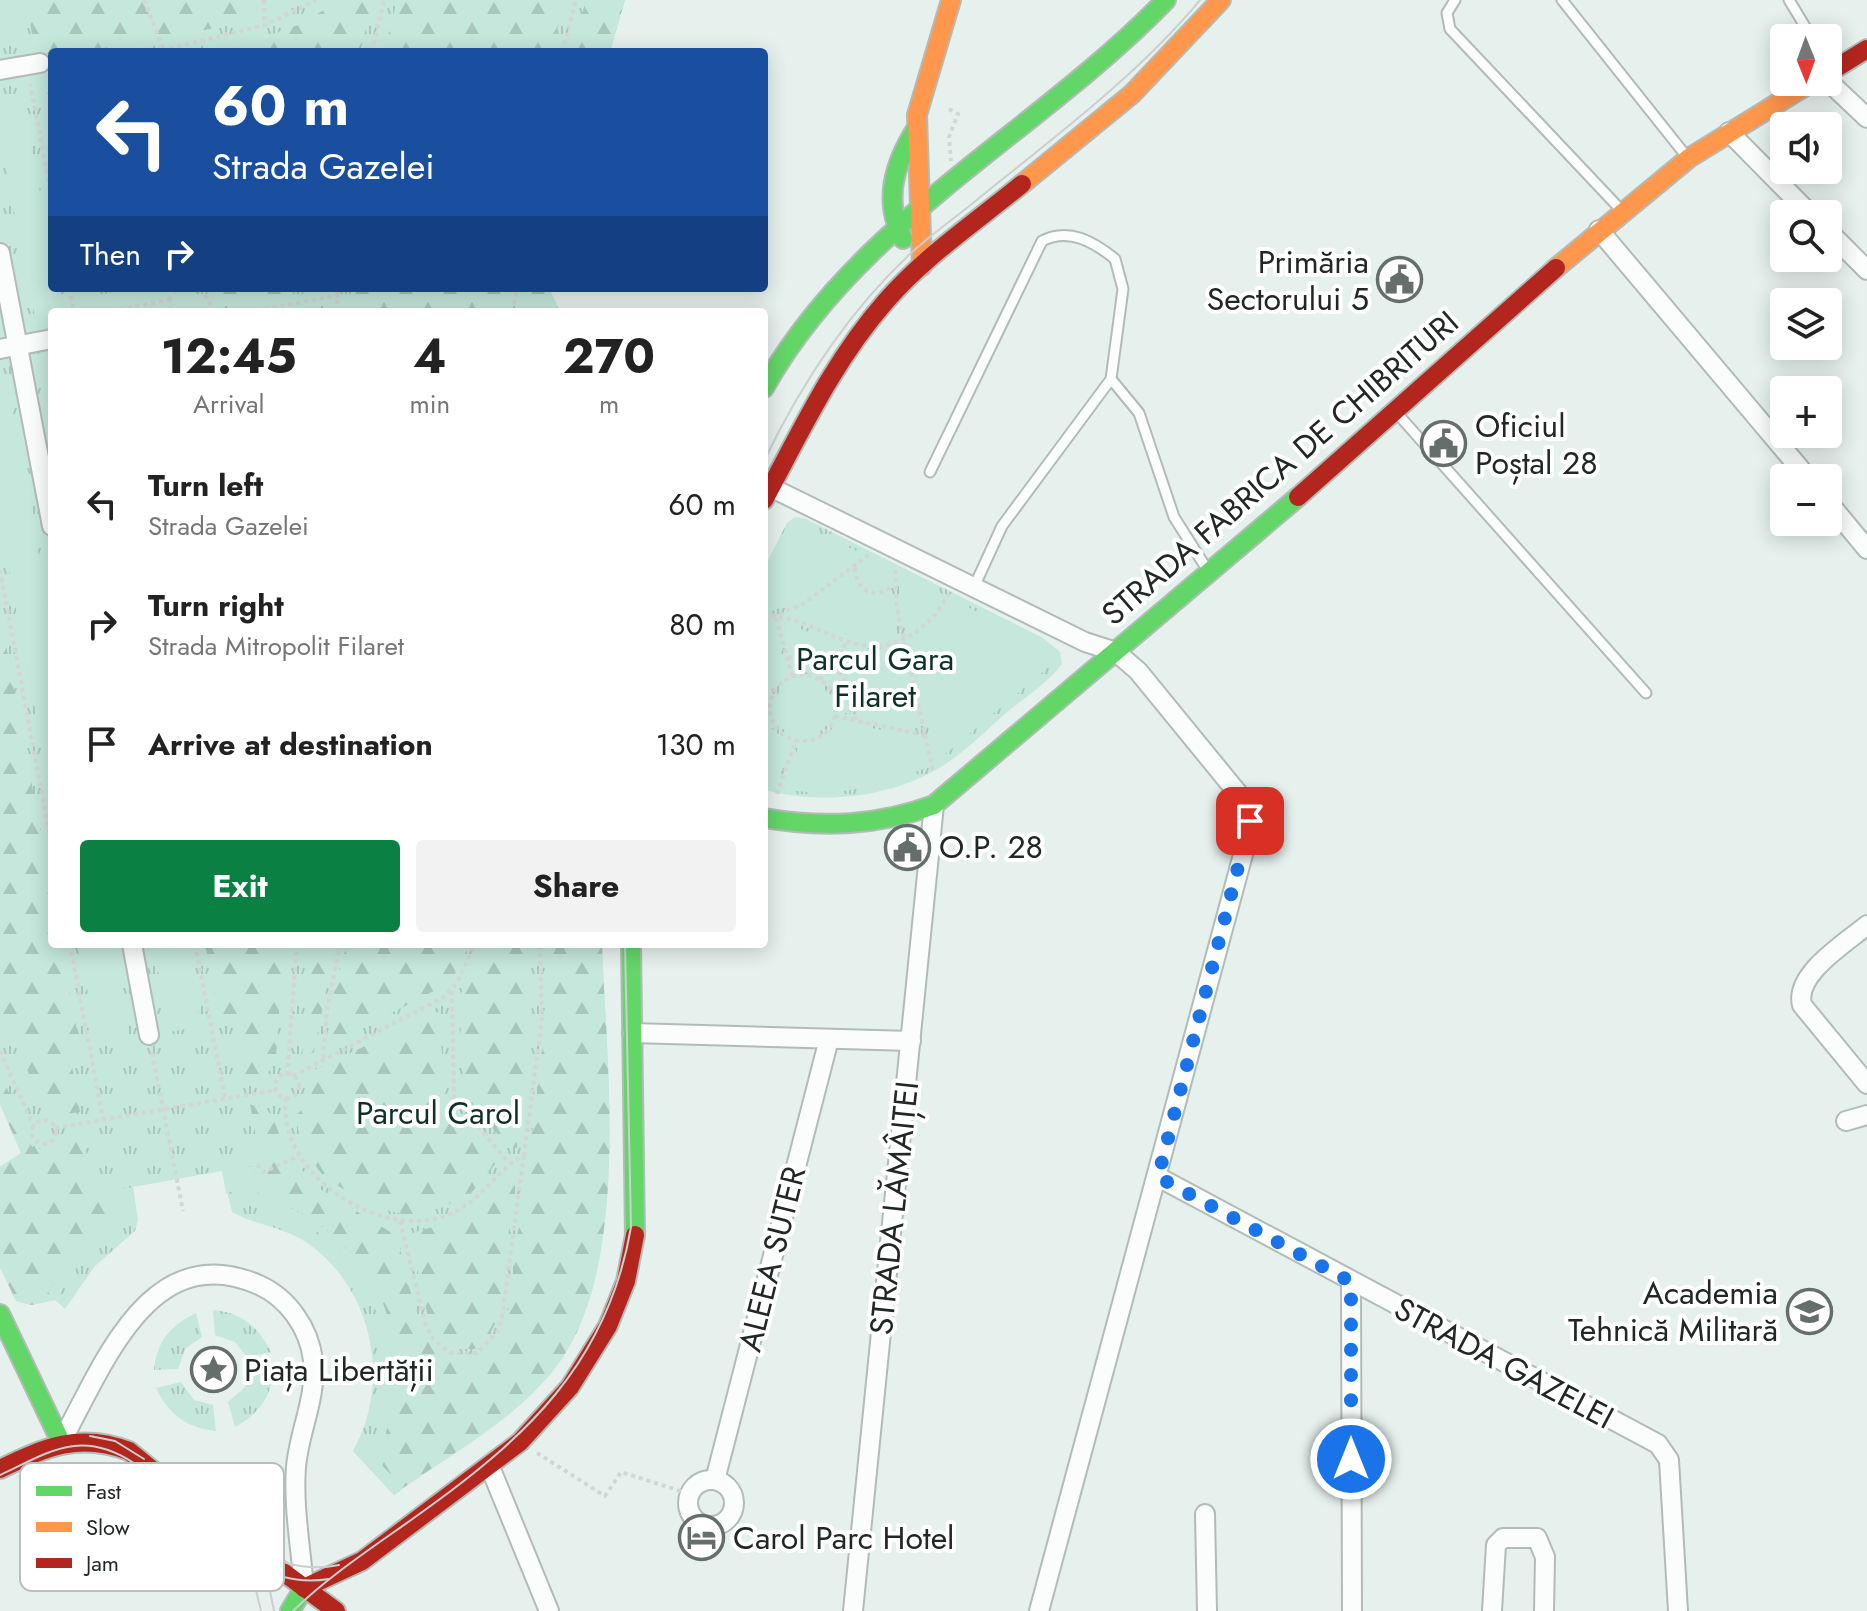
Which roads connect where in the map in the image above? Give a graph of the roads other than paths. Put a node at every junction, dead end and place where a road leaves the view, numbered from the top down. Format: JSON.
{"nodes":[{"id":1,"x":951,"y":0,"type":"edge"},
{"id":2,"x":1166,"y":0,"type":"edge"},
{"id":3,"x":1221,"y":0,"type":"edge"},
{"id":4,"x":1455,"y":0,"type":"edge"},
{"id":5,"x":1789,"y":0,"type":"edge"},
{"id":6,"x":1567,"y":1,"type":"edge"},
{"id":7,"x":1804,"y":24,"type":"edge"},
{"id":8,"x":1867,"y":49,"type":"edge"},
{"id":9,"x":33,"y":64,"type":"road end"},
{"id":10,"x":1842,"y":64,"type":"edge"},
{"id":11,"x":0,"y":70,"type":"edge"},
{"id":12,"x":1842,"y":88,"type":"edge"},
{"id":13,"x":1789,"y":96,"type":"edge"},
{"id":14,"x":1867,"y":118,"type":"edge"},
{"id":15,"x":916,"y":129,"type":"junction"},
{"id":16,"x":1729,"y":132,"type":"junction"},
{"id":17,"x":1689,"y":158,"type":"junction"},
{"id":18,"x":1796,"y":200,"type":"edge"},
{"id":19,"x":919,"y":211,"type":"junction"},
{"id":20,"x":1622,"y":211,"type":"junction"},
{"id":21,"x":897,"y":230,"type":"junction"},
{"id":22,"x":1599,"y":230,"type":"junction"},
{"id":23,"x":1842,"y":245,"type":"edge"},
{"id":24,"x":0,"y":253,"type":"edge"},
{"id":25,"x":922,"y":266,"type":"junction"},
{"id":26,"x":1867,"y":270,"type":"edge"},
{"id":27,"x":48,"y":340,"type":"edge"},
{"id":28,"x":9,"y":347,"type":"edge"},
{"id":29,"x":1111,"y":379,"type":"junction"},
{"id":30,"x":768,"y":381,"type":"edge"},
{"id":31,"x":1393,"y":409,"type":"junction"},
{"id":32,"x":1796,"y":464,"type":"edge"},
{"id":33,"x":930,"y":472,"type":"dead end"},
{"id":34,"x":768,"y":486,"type":"edge"},
{"id":35,"x":768,"y":491,"type":"edge"},
{"id":36,"x":48,"y":509,"type":"edge"},
{"id":37,"x":1842,"y":519,"type":"edge"},
{"id":38,"x":1867,"y":549,"type":"edge"},
{"id":39,"x":1210,"y":574,"type":"junction"},
{"id":40,"x":974,"y":587,"type":"junction"},
{"id":41,"x":1116,"y":652,"type":"junction"},
{"id":42,"x":1646,"y":693,"type":"dead end"},
{"id":43,"x":934,"y":805,"type":"junction"},
{"id":44,"x":768,"y":818,"type":"edge"},
{"id":45,"x":1863,"y":936,"type":"edge"},
{"id":46,"x":133,"y":948,"type":"edge"},
{"id":47,"x":631,"y":948,"type":"edge"},
{"id":48,"x":632,"y":1033,"type":"junction"},
{"id":49,"x":149,"y":1035,"type":"road end"},
{"id":50,"x":829,"y":1039,"type":"junction"},
{"id":51,"x":911,"y":1041,"type":"junction"},
{"id":52,"x":1867,"y":1084,"type":"edge"},
{"id":53,"x":1867,"y":1115,"type":"edge"},
{"id":54,"x":1846,"y":1121,"type":"dead end"},
{"id":55,"x":1158,"y":1177,"type":"junction"},
{"id":56,"x":1351,"y":1282,"type":"junction"},
{"id":57,"x":0,"y":1314,"type":"edge"},
{"id":58,"x":61,"y":1442,"type":"junction"},
{"id":59,"x":144,"y":1463,"type":"edge"},
{"id":60,"x":490,"y":1467,"type":"junction"},
{"id":61,"x":0,"y":1469,"type":"edge"},
{"id":62,"x":715,"y":1480,"type":"junction"},
{"id":63,"x":1205,"y":1514,"type":"dead end"},
{"id":64,"x":284,"y":1572,"type":"edge"},
{"id":65,"x":304,"y":1588,"type":"junction"},
{"id":66,"x":290,"y":1611,"type":"edge"},
{"id":67,"x":336,"y":1611,"type":"edge"},
{"id":68,"x":549,"y":1611,"type":"edge"},
{"id":69,"x":853,"y":1611,"type":"edge"},
{"id":70,"x":1039,"y":1611,"type":"edge"},
{"id":71,"x":1207,"y":1611,"type":"edge"},
{"id":72,"x":1352,"y":1611,"type":"edge"},
{"id":73,"x":1492,"y":1611,"type":"edge"},
{"id":74,"x":1544,"y":1611,"type":"edge"},
{"id":75,"x":1678,"y":1611,"type":"edge"}],
"edges":[{"from":1,"to":15,"type":"main road"},
{"from":2,"to":19,"type":"main road"},
{"from":3,"to":25,"type":"main road"},
{"from":4,"to":20,"type":"lane"},
{"from":5,"to":7,"type":"lane"},
{"from":6,"to":17,"type":"lane"},
{"from":8,"to":10,"type":"main road"},
{"from":9,"to":11,"type":"street"},
{"from":12,"to":14,"type":"street"},
{"from":13,"to":16,"type":"main road","name":"STRADA FABRICA DE CHIBRITURI"},
{"from":15,"to":19,"type":"main road"},
{"from":15,"to":21,"type":"main road"},
{"from":16,"to":17,"type":"main road","name":"STRADA FABRICA DE CHIBRITURI"},
{"from":16,"to":18,"type":"street"},
{"from":17,"to":20,"type":"main road","name":"STRADA FABRICA DE CHIBRITURI"},
{"from":19,"to":21,"type":"main road"},
{"from":19,"to":25,"type":"main road"},
{"from":20,"to":22,"type":"main road","name":"STRADA FABRICA DE CHIBRITURI"},
{"from":21,"to":25,"type":"main road"},
{"from":21,"to":30,"type":"main road"},
{"from":22,"to":31,"type":"main road","name":"STRADA FABRICA DE CHIBRITURI"},
{"from":22,"to":32,"type":"street"},
{"from":23,"to":26,"type":"street"},
{"from":24,"to":28,"type":"street"},
{"from":25,"to":34,"type":"main road"},
{"from":27,"to":28,"type":"street"},
{"from":28,"to":36,"type":"street"},
{"from":29,"to":33,"type":"lane"},
{"from":29,"to":39,"type":"lane"},
{"from":29,"to":40,"type":"lane"},
{"from":31,"to":39,"type":"main road","name":"STRADA FABRICA DE CHIBRITURI"},
{"from":31,"to":42,"type":"lane"},
{"from":35,"to":40,"type":"street"},
{"from":37,"to":38,"type":"street"},
{"from":39,"to":41,"type":"main road","name":"STRADA FABRICA DE CHIBRITURI"},
{"from":40,"to":41,"type":"street"},
{"from":41,"to":43,"type":"main road","name":"STRADA FABRICA DE CHIBRITURI"},
{"from":41,"to":55,"type":"street"},
{"from":43,"to":44,"type":"main road","name":"STRADA FABRICA DE CHIBRITURI"},
{"from":43,"to":51,"type":"street","name":"STRADA LĂMÂIȚEI"},
{"from":45,"to":52,"type":"street"},
{"from":46,"to":49,"type":"street"},
{"from":47,"to":48,"type":"main road"},
{"from":48,"to":50,"type":"street"},
{"from":48,"to":60,"type":"main road"},
{"from":50,"to":51,"type":"street"},
{"from":50,"to":62,"type":"street","name":"ALEEA SUTER"},
{"from":51,"to":69,"type":"street","name":"STRADA LĂMÂIȚEI"},
{"from":53,"to":54,"type":"street"},
{"from":55,"to":56,"type":"street","name":"STRADA GAZELEI"},
{"from":55,"to":70,"type":"street"},
{"from":56,"to":72,"type":"street"},
{"from":56,"to":75,"type":"street","name":"STRADA GAZELEI"},
{"from":57,"to":58,"type":"main road"},
{"from":58,"to":59,"type":"main road"},
{"from":58,"to":61,"type":"main road"},
{"from":58,"to":65,"type":"street"},
{"from":60,"to":65,"type":"main road"},
{"from":60,"to":68,"type":"street"},
{"from":62,"to":62,"type":"street"},
{"from":63,"to":71,"type":"street"},
{"from":64,"to":65,"type":"main road"},
{"from":65,"to":66,"type":"main road"},
{"from":65,"to":67,"type":"main road"},
{"from":73,"to":74,"type":"street"}]}
